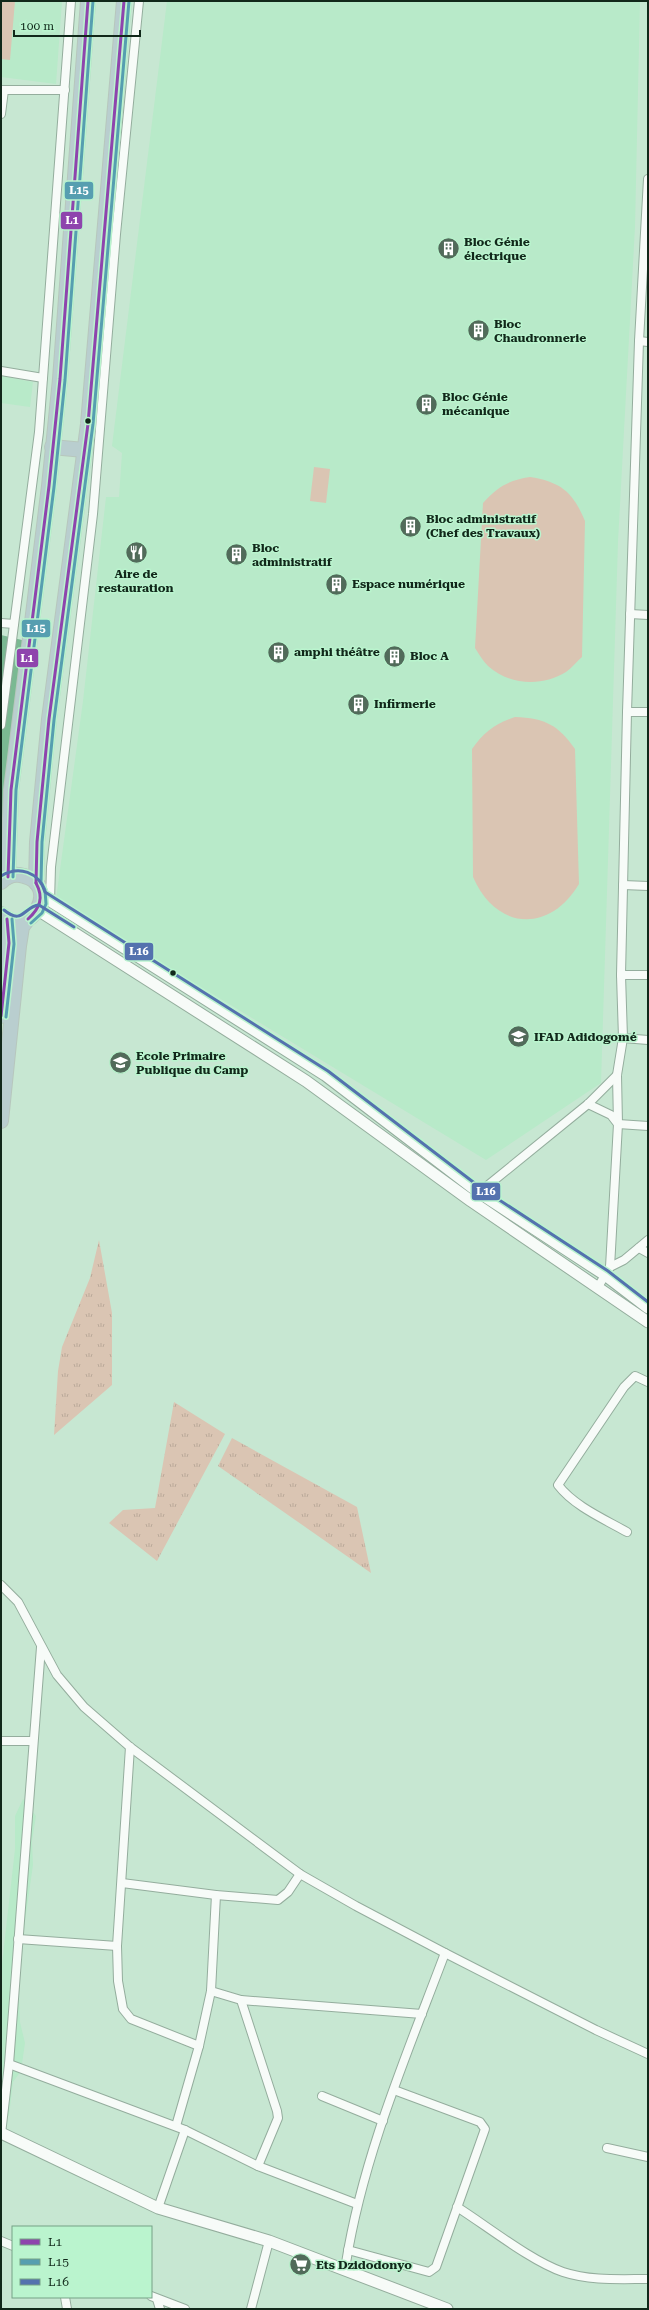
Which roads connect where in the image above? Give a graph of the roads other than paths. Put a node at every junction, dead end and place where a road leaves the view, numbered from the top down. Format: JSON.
{"nodes":[{"id":1,"x":71,"y":1,"type":"edge"},
{"id":2,"x":88,"y":1,"type":"edge"},
{"id":3,"x":124,"y":1,"type":"edge"},
{"id":4,"x":139,"y":1,"type":"edge"},
{"id":5,"x":3,"y":90,"type":"edge"},
{"id":6,"x":65,"y":90,"type":"junction"},
{"id":7,"x":1,"y":114,"type":"edge"},
{"id":8,"x":648,"y":179,"type":"edge"},
{"id":9,"x":647,"y":239,"type":"edge"},
{"id":10,"x":638,"y":341,"type":"junction"},
{"id":11,"x":648,"y":342,"type":"edge"},
{"id":12,"x":1,"y":371,"type":"edge"},
{"id":13,"x":43,"y":378,"type":"junction"},
{"id":14,"x":52,"y":447,"type":"junction"},
{"id":15,"x":84,"y":450,"type":"junction"},
{"id":16,"x":630,"y":614,"type":"junction"},
{"id":17,"x":648,"y":615,"type":"edge"},
{"id":18,"x":1,"y":623,"type":"edge"},
{"id":19,"x":14,"y":624,"type":"junction"},
{"id":20,"x":627,"y":712,"type":"junction"},
{"id":21,"x":648,"y":712,"type":"edge"},
{"id":22,"x":1,"y":725,"type":"edge"},
{"id":23,"x":4,"y":878,"type":"edge"},
{"id":24,"x":623,"y":885,"type":"junction"},
{"id":25,"x":648,"y":886,"type":"edge"},
{"id":26,"x":42,"y":893,"type":"junction"},
{"id":27,"x":33,"y":915,"type":"junction"},
{"id":28,"x":4,"y":917,"type":"edge"},
{"id":29,"x":621,"y":975,"type":"junction"},
{"id":30,"x":648,"y":976,"type":"edge"},
{"id":31,"x":1,"y":1016,"type":"edge"},
{"id":32,"x":623,"y":1038,"type":"junction"},
{"id":33,"x":648,"y":1040,"type":"edge"},
{"id":34,"x":617,"y":1075,"type":"junction"},
{"id":35,"x":588,"y":1104,"type":"junction"},
{"id":36,"x":1,"y":1121,"type":"edge"},
{"id":37,"x":618,"y":1124,"type":"junction"},
{"id":38,"x":648,"y":1126,"type":"edge"},
{"id":39,"x":478,"y":1192,"type":"junction"},
{"id":40,"x":471,"y":1201,"type":"junction"},
{"id":41,"x":648,"y":1240,"type":"edge"},
{"id":42,"x":639,"y":1248,"type":"junction"},
{"id":43,"x":648,"y":1253,"type":"edge"},
{"id":44,"x":608,"y":1271,"type":"junction"},
{"id":45,"x":598,"y":1287,"type":"junction"},
{"id":46,"x":648,"y":1308,"type":"edge"},
{"id":47,"x":648,"y":1322,"type":"edge"},
{"id":48,"x":648,"y":1382,"type":"edge"},
{"id":49,"x":627,"y":1532,"type":"dead end"},
{"id":50,"x":1,"y":1585,"type":"edge"},
{"id":51,"x":41,"y":1647,"type":"junction"},
{"id":52,"x":1,"y":1741,"type":"edge"},
{"id":53,"x":32,"y":1741,"type":"junction"},
{"id":54,"x":130,"y":1747,"type":"junction"},
{"id":55,"x":300,"y":1874,"type":"junction"},
{"id":56,"x":122,"y":1883,"type":"junction"},
{"id":57,"x":216,"y":1895,"type":"junction"},
{"id":58,"x":18,"y":1939,"type":"junction"},
{"id":59,"x":117,"y":1946,"type":"junction"},
{"id":60,"x":445,"y":1953,"type":"junction"},
{"id":61,"x":211,"y":1991,"type":"junction"},
{"id":62,"x":242,"y":2000,"type":"junction"},
{"id":63,"x":422,"y":2014,"type":"junction"},
{"id":64,"x":199,"y":2046,"type":"junction"},
{"id":65,"x":648,"y":2054,"type":"edge"},
{"id":66,"x":9,"y":2064,"type":"junction"},
{"id":67,"x":394,"y":2090,"type":"junction"},
{"id":68,"x":322,"y":2096,"type":"dead end"},
{"id":69,"x":383,"y":2121,"type":"junction"},
{"id":70,"x":176,"y":2126,"type":"junction"},
{"id":71,"x":185,"y":2130,"type":"junction"},
{"id":72,"x":1,"y":2133,"type":"edge"},
{"id":73,"x":607,"y":2148,"type":"dead end"},
{"id":74,"x":648,"y":2157,"type":"edge"},
{"id":75,"x":258,"y":2166,"type":"junction"},
{"id":76,"x":357,"y":2204,"type":"junction"},
{"id":77,"x":457,"y":2207,"type":"junction"},
{"id":78,"x":158,"y":2208,"type":"junction"},
{"id":79,"x":1,"y":2241,"type":"edge"},
{"id":80,"x":269,"y":2241,"type":"junction"},
{"id":81,"x":12,"y":2246,"type":"edge"},
{"id":82,"x":348,"y":2250,"type":"junction"},
{"id":83,"x":343,"y":2270,"type":"junction"},
{"id":84,"x":648,"y":2279,"type":"edge"},
{"id":85,"x":154,"y":2297,"type":"edge"},
{"id":86,"x":65,"y":2298,"type":"edge"},
{"id":87,"x":68,"y":2309,"type":"edge"},
{"id":88,"x":160,"y":2309,"type":"edge"},
{"id":89,"x":184,"y":2309,"type":"edge"},
{"id":90,"x":251,"y":2309,"type":"edge"},
{"id":91,"x":447,"y":2309,"type":"edge"}],
"edges":[{"from":1,"to":6,"type":"street"},
{"from":2,"to":14,"type":"highway"},
{"from":3,"to":15,"type":"highway"},
{"from":4,"to":26,"type":"street"},
{"from":5,"to":6,"type":"street"},
{"from":5,"to":7,"type":"street"},
{"from":6,"to":13,"type":"street"},
{"from":8,"to":9,"type":"street"},
{"from":9,"to":10,"type":"street"},
{"from":10,"to":11,"type":"street"},
{"from":10,"to":16,"type":"street"},
{"from":12,"to":13,"type":"street"},
{"from":13,"to":19,"type":"street"},
{"from":14,"to":15,"type":"highway"},
{"from":14,"to":23,"type":"highway"},
{"from":15,"to":26,"type":"highway"},
{"from":16,"to":17,"type":"street"},
{"from":16,"to":20,"type":"street"},
{"from":18,"to":19,"type":"street"},
{"from":19,"to":22,"type":"street"},
{"from":20,"to":21,"type":"street"},
{"from":20,"to":24,"type":"street"},
{"from":23,"to":26,"type":"highway"},
{"from":24,"to":25,"type":"street"},
{"from":24,"to":29,"type":"street"},
{"from":26,"to":27,"type":"highway"},
{"from":26,"to":39,"type":"main road"},
{"from":27,"to":28,"type":"highway"},
{"from":27,"to":36,"type":"highway"},
{"from":27,"to":40,"type":"main road"},
{"from":28,"to":31,"type":"highway"},
{"from":29,"to":30,"type":"street"},
{"from":29,"to":32,"type":"street"},
{"from":32,"to":33,"type":"street"},
{"from":32,"to":34,"type":"street"},
{"from":34,"to":35,"type":"street"},
{"from":34,"to":37,"type":"street"},
{"from":35,"to":37,"type":"street"},
{"from":35,"to":39,"type":"street"},
{"from":37,"to":38,"type":"street"},
{"from":37,"to":44,"type":"street"},
{"from":39,"to":40,"type":"street"},
{"from":39,"to":44,"type":"main road"},
{"from":40,"to":45,"type":"main road"},
{"from":41,"to":42,"type":"street"},
{"from":42,"to":43,"type":"street"},
{"from":42,"to":44,"type":"street"},
{"from":44,"to":45,"type":"street"},
{"from":44,"to":46,"type":"main road"},
{"from":45,"to":47,"type":"main road"},
{"from":48,"to":49,"type":"street"},
{"from":50,"to":51,"type":"street"},
{"from":51,"to":53,"type":"street"},
{"from":51,"to":54,"type":"street"},
{"from":52,"to":53,"type":"street"},
{"from":53,"to":58,"type":"street"},
{"from":54,"to":55,"type":"street"},
{"from":54,"to":56,"type":"street"},
{"from":55,"to":57,"type":"street"},
{"from":55,"to":60,"type":"street"},
{"from":56,"to":57,"type":"street"},
{"from":56,"to":59,"type":"street"},
{"from":57,"to":61,"type":"street"},
{"from":58,"to":59,"type":"street"},
{"from":58,"to":66,"type":"street"},
{"from":59,"to":64,"type":"street"},
{"from":60,"to":63,"type":"street"},
{"from":60,"to":65,"type":"street"},
{"from":61,"to":62,"type":"street"},
{"from":61,"to":64,"type":"street"},
{"from":62,"to":63,"type":"street"},
{"from":62,"to":75,"type":"street"},
{"from":63,"to":67,"type":"street"},
{"from":64,"to":70,"type":"street"},
{"from":66,"to":70,"type":"street"},
{"from":66,"to":72,"type":"street"},
{"from":67,"to":69,"type":"street"},
{"from":67,"to":77,"type":"street"},
{"from":68,"to":69,"type":"street"},
{"from":69,"to":76,"type":"street"},
{"from":70,"to":71,"type":"street"},
{"from":71,"to":75,"type":"street"},
{"from":71,"to":78,"type":"street"},
{"from":72,"to":78,"type":"main road"},
{"from":73,"to":74,"type":"street"},
{"from":75,"to":76,"type":"street"},
{"from":76,"to":82,"type":"street"},
{"from":77,"to":82,"type":"street"},
{"from":77,"to":84,"type":"street"},
{"from":78,"to":80,"type":"main road"},
{"from":79,"to":81,"type":"street"},
{"from":80,"to":83,"type":"main road"},
{"from":80,"to":90,"type":"street"},
{"from":82,"to":83,"type":"street"},
{"from":83,"to":91,"type":"main road"},
{"from":85,"to":88,"type":"street"},
{"from":85,"to":89,"type":"street"},
{"from":86,"to":87,"type":"street"}]}
